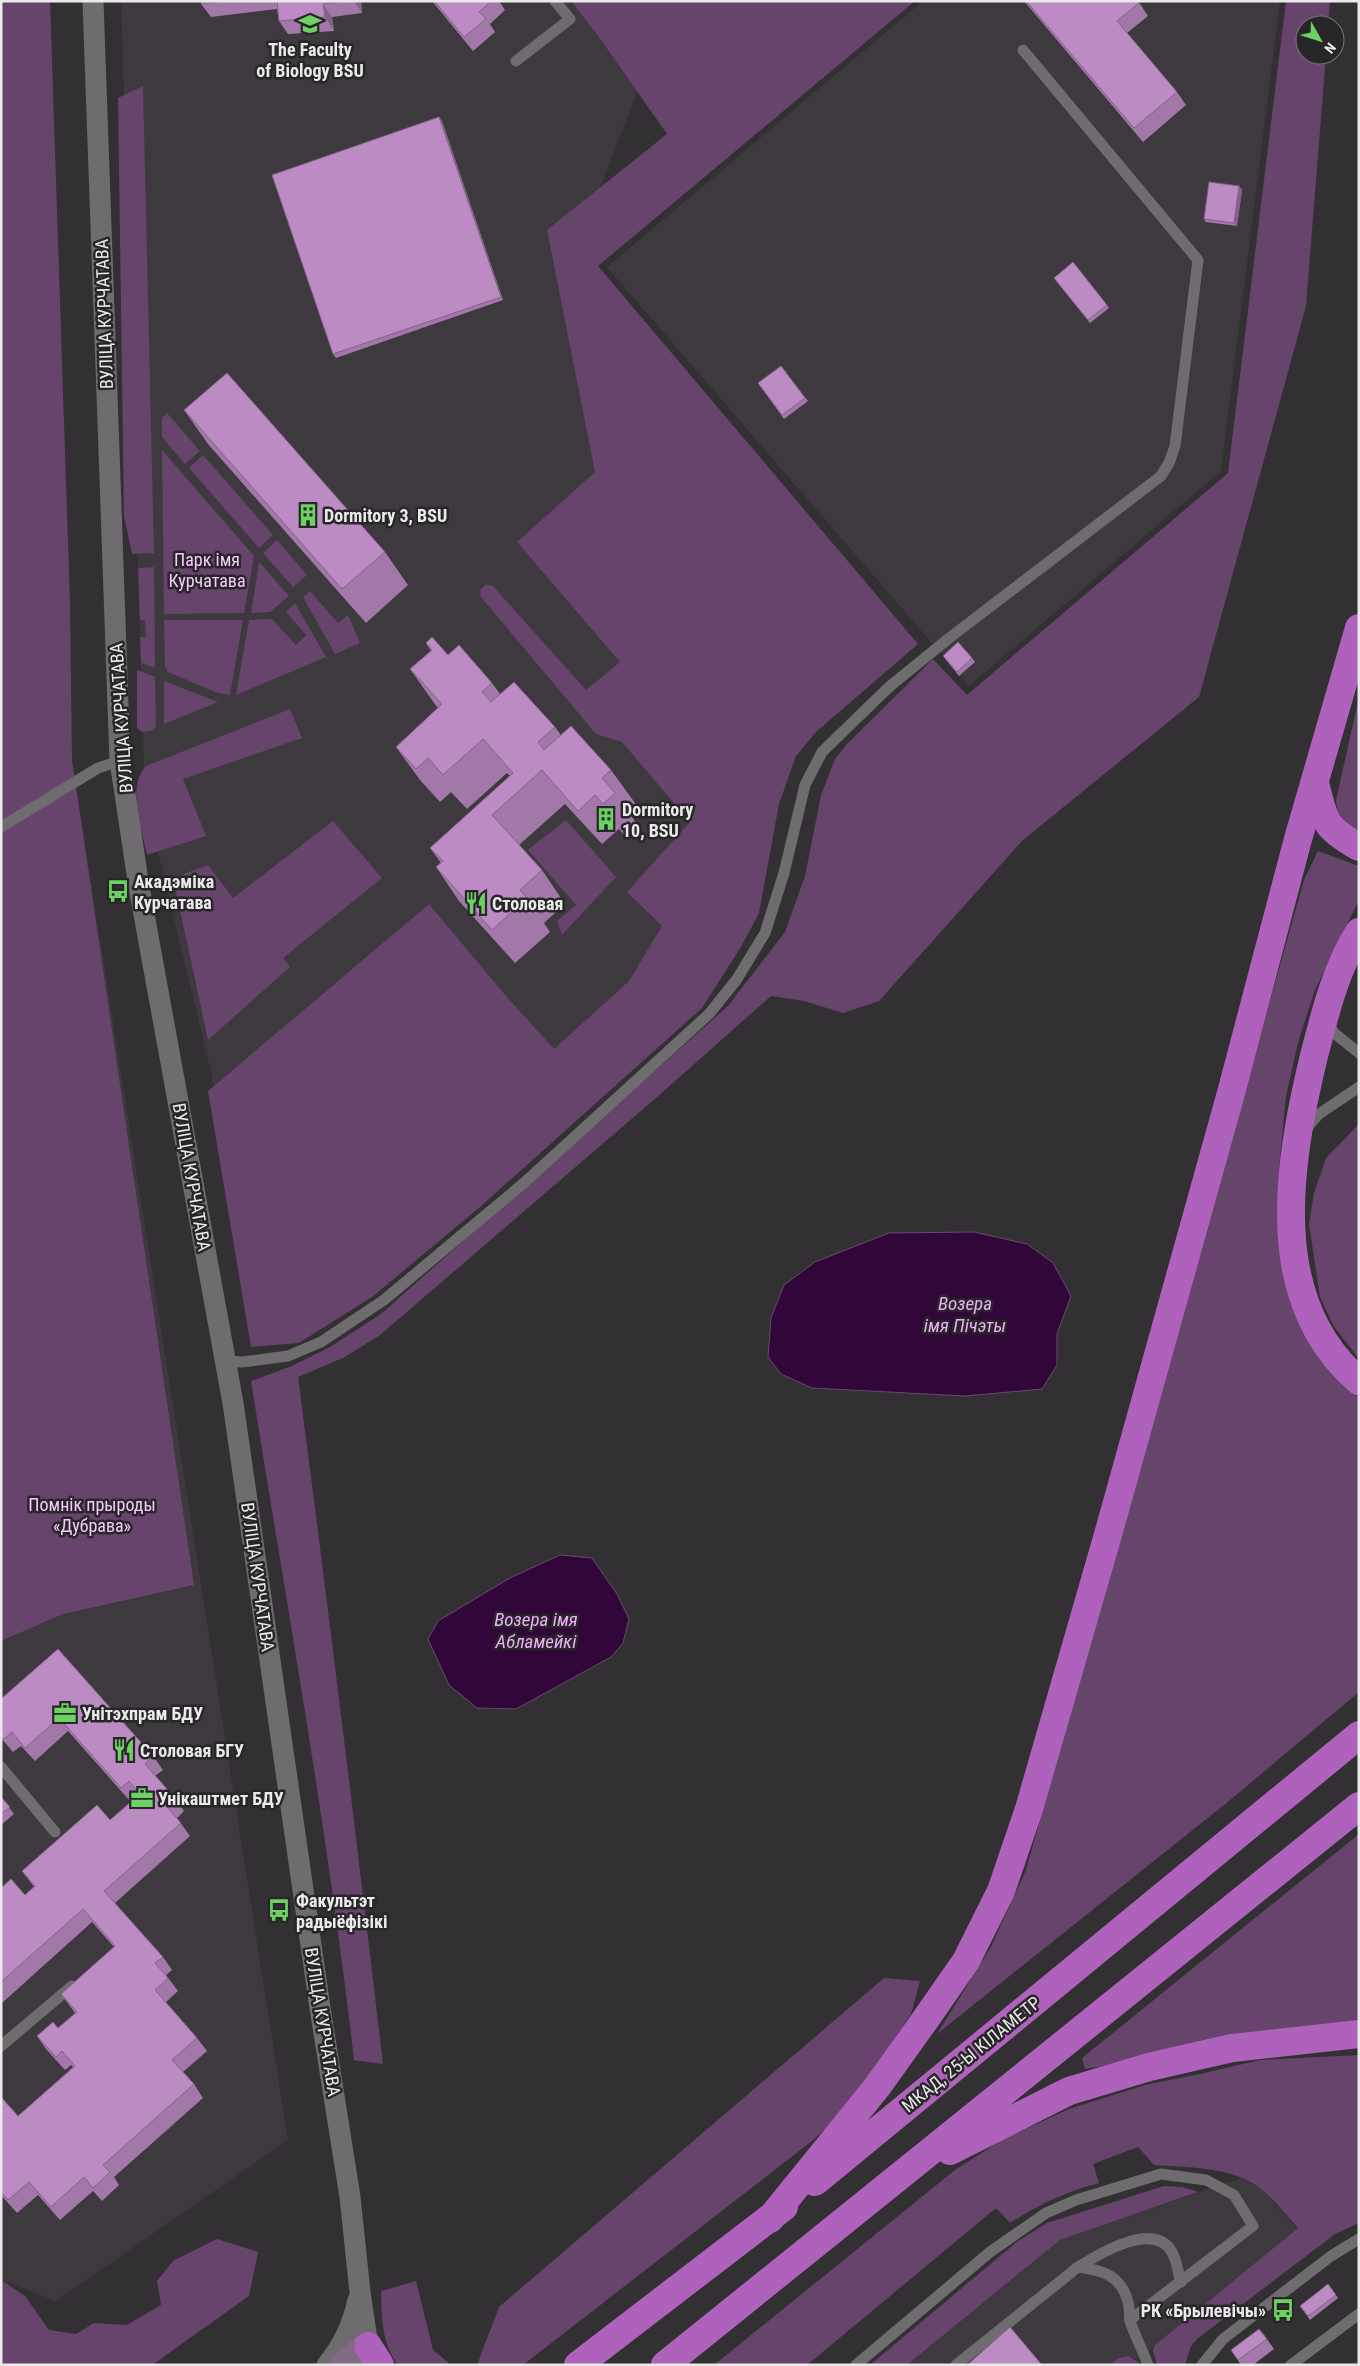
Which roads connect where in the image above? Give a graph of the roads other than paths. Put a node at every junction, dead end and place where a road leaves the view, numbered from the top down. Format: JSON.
{"nodes":[{"id":1,"x":93,"y":1,"type":"edge"},
{"id":2,"x":555,"y":1,"type":"edge"},
{"id":3,"x":1024,"y":50,"type":"dead end"},
{"id":4,"x":516,"y":61,"type":"dead end"},
{"id":5,"x":1358,"y":632,"type":"edge"},
{"id":6,"x":120,"y":761,"type":"junction"},
{"id":7,"x":1315,"y":781,"type":"junction"},
{"id":8,"x":1,"y":827,"type":"edge"},
{"id":9,"x":1359,"y":847,"type":"edge"},
{"id":10,"x":1359,"y":932,"type":"edge"},
{"id":11,"x":1324,"y":1017,"type":"junction"},
{"id":12,"x":1359,"y":1053,"type":"edge"},
{"id":13,"x":1359,"y":1087,"type":"edge"},
{"id":14,"x":1296,"y":1144,"type":"junction"},
{"id":15,"x":226,"y":1361,"type":"junction"},
{"id":16,"x":1359,"y":1381,"type":"edge"},
{"id":17,"x":1359,"y":1735,"type":"edge"},
{"id":18,"x":1,"y":1766,"type":"edge"},
{"id":19,"x":1359,"y":1806,"type":"edge"},
{"id":20,"x":55,"y":1832,"type":"dead end"},
{"id":21,"x":80,"y":1980,"type":"edge"},
{"id":22,"x":1359,"y":2034,"type":"edge"},
{"id":23,"x":1,"y":2046,"type":"edge"},
{"id":24,"x":902,"y":2175,"type":"junction"},
{"id":25,"x":770,"y":2219,"type":"junction"},
{"id":26,"x":1359,"y":2239,"type":"edge"},
{"id":27,"x":1078,"y":2267,"type":"junction"},
{"id":28,"x":1181,"y":2282,"type":"junction"},
{"id":29,"x":360,"y":2292,"type":"junction"},
{"id":30,"x":1359,"y":2314,"type":"edge"},
{"id":31,"x":1130,"y":2320,"type":"junction"},
{"id":32,"x":372,"y":2359,"type":"edge"},
{"id":33,"x":578,"y":2364,"type":"edge"},
{"id":34,"x":327,"y":2365,"type":"edge"},
{"id":35,"x":344,"y":2365,"type":"edge"},
{"id":36,"x":665,"y":2365,"type":"edge"},
{"id":37,"x":856,"y":2365,"type":"edge"},
{"id":38,"x":956,"y":2365,"type":"edge"},
{"id":39,"x":1148,"y":2365,"type":"edge"},
{"id":40,"x":1202,"y":2365,"type":"edge"},
{"id":41,"x":1291,"y":2365,"type":"edge"}],
"edges":[{"from":1,"to":6,"type":"street","name":"ВУЛІЦА КУРЧАТАВА"},
{"from":2,"to":4,"type":"lane"},
{"from":3,"to":15,"type":"lane"},
{"from":5,"to":7,"type":"highway"},
{"from":6,"to":8,"type":"lane"},
{"from":6,"to":15,"type":"street","name":"ВУЛІЦА КУРЧАТАВА"},
{"from":7,"to":9,"type":"highway"},
{"from":7,"to":25,"type":"highway"},
{"from":10,"to":11,"type":"highway"},
{"from":11,"to":12,"type":"lane"},
{"from":11,"to":14,"type":"highway"},
{"from":13,"to":14,"type":"lane"},
{"from":14,"to":16,"type":"highway"},
{"from":15,"to":29,"type":"street","name":"ВУЛІЦА КУРЧАТАВА"},
{"from":17,"to":25,"type":"highway","name":"МКАД, 25-Ы КІЛАМЕТР"},
{"from":18,"to":20,"type":"lane"},
{"from":19,"to":24,"type":"highway"},
{"from":21,"to":23,"type":"lane"},
{"from":22,"to":24,"type":"highway"},
{"from":24,"to":36,"type":"highway"},
{"from":25,"to":33,"type":"highway","name":"МКАД, 25-Ы КІЛАМЕТР"},
{"from":26,"to":40,"type":"lane"},
{"from":27,"to":28,"type":"lane"},
{"from":27,"to":31,"type":"lane"},
{"from":27,"to":38,"type":"lane"},
{"from":28,"to":31,"type":"lane"},
{"from":28,"to":37,"type":"lane"},
{"from":29,"to":32,"type":"street","name":"ВУЛІЦА КУРЧАТАВА"},
{"from":29,"to":34,"type":"street"},
{"from":30,"to":41,"type":"lane"},
{"from":31,"to":39,"type":"lane"},
{"from":32,"to":35,"type":"main road"}]}
